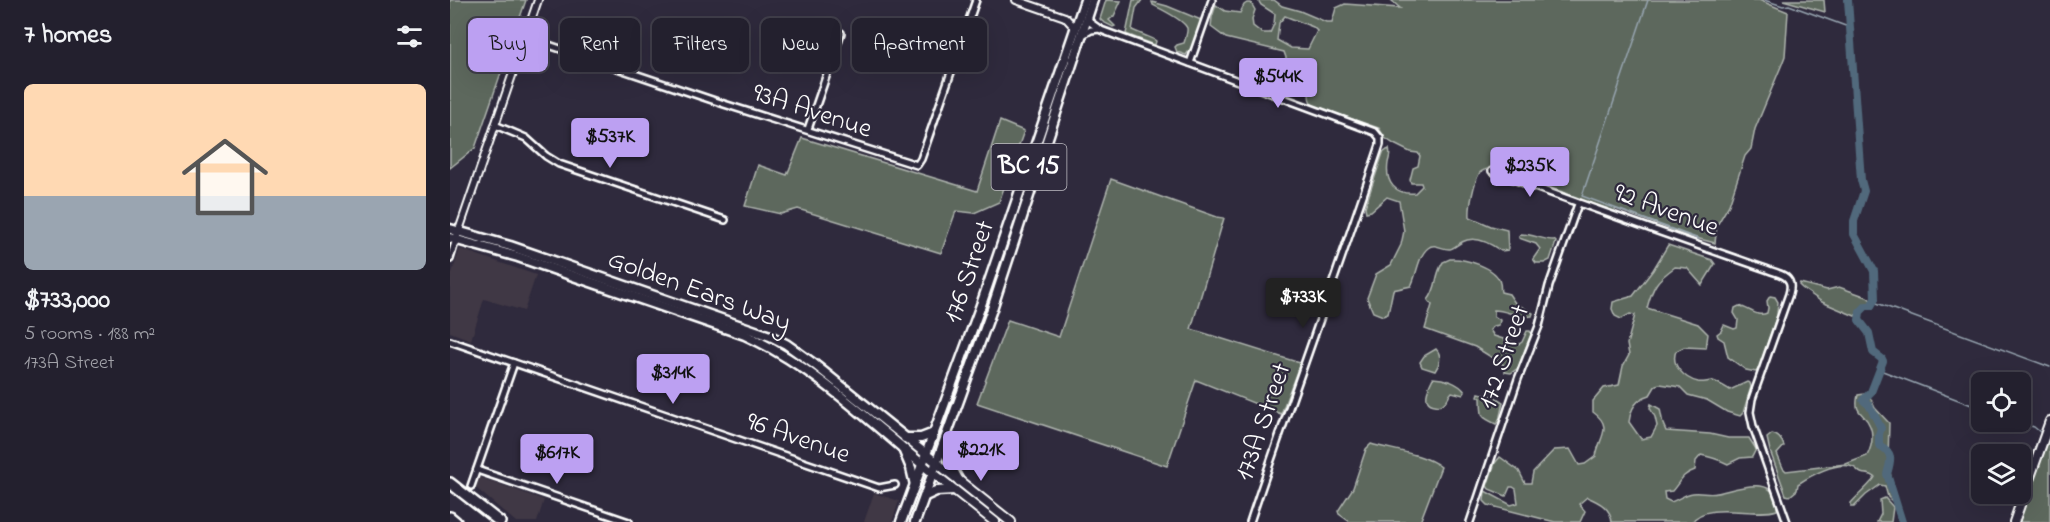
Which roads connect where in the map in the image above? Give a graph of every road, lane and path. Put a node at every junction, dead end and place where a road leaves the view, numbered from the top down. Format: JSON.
{"nodes":[{"id":1,"x":538,"y":0,"type":"edge"},
{"id":2,"x":976,"y":0,"type":"edge"},
{"id":3,"x":1016,"y":0,"type":"edge"},
{"id":4,"x":1085,"y":0,"type":"edge"},
{"id":5,"x":1094,"y":0,"type":"edge"},
{"id":6,"x":1212,"y":0,"type":"edge"},
{"id":7,"x":1084,"y":15,"type":"junction"},
{"id":8,"x":1065,"y":17,"type":"junction"},
{"id":9,"x":532,"y":18,"type":"edge"},
{"id":10,"x":1101,"y":30,"type":"junction"},
{"id":11,"x":1078,"y":32,"type":"junction"},
{"id":12,"x":548,"y":45,"type":"edge"},
{"id":13,"x":1190,"y":63,"type":"junction"},
{"id":14,"x":513,"y":72,"type":"edge"},
{"id":15,"x":827,"y":72,"type":"edge"},
{"id":16,"x":495,"y":125,"type":"junction"},
{"id":17,"x":808,"y":129,"type":"junction"},
{"id":18,"x":1492,"y":171,"type":"dead end"},
{"id":19,"x":1578,"y":204,"type":"junction"},
{"id":20,"x":725,"y":220,"type":"dead end"},
{"id":21,"x":454,"y":235,"type":"edge"},
{"id":22,"x":450,"y":259,"type":"edge"},
{"id":23,"x":450,"y":341,"type":"edge"},
{"id":24,"x":514,"y":363,"type":"junction"},
{"id":25,"x":2050,"y":421,"type":"edge"},
{"id":26,"x":934,"y":433,"type":"junction"},
{"id":27,"x":905,"y":438,"type":"junction"},
{"id":28,"x":943,"y":446,"type":"junction"},
{"id":29,"x":903,"y":449,"type":"junction"},
{"id":30,"x":926,"y":455,"type":"junction"},
{"id":31,"x":937,"y":463,"type":"junction"},
{"id":32,"x":922,"y":464,"type":"junction"},
{"id":33,"x":477,"y":470,"type":"junction"},
{"id":34,"x":933,"y":473,"type":"junction"},
{"id":35,"x":959,"y":481,"type":"junction"},
{"id":36,"x":450,"y":484,"type":"edge"},
{"id":37,"x":895,"y":485,"type":"dead end"},
{"id":38,"x":915,"y":485,"type":"junction"},
{"id":39,"x":471,"y":486,"type":"dead end"},
{"id":40,"x":954,"y":490,"type":"junction"},
{"id":41,"x":925,"y":496,"type":"junction"},
{"id":42,"x":450,"y":517,"type":"edge"},
{"id":43,"x":456,"y":522,"type":"edge"},
{"id":44,"x":494,"y":522,"type":"edge"},
{"id":45,"x":500,"y":522,"type":"edge"},
{"id":46,"x":629,"y":522,"type":"edge"},
{"id":47,"x":901,"y":522,"type":"edge"},
{"id":48,"x":915,"y":522,"type":"edge"},
{"id":49,"x":995,"y":522,"type":"edge"},
{"id":50,"x":1011,"y":522,"type":"edge"},
{"id":51,"x":1250,"y":522,"type":"edge"},
{"id":52,"x":1470,"y":522,"type":"edge"},
{"id":53,"x":1787,"y":522,"type":"edge"},
{"id":54,"x":2014,"y":522,"type":"edge"}],
"edges":[{"from":1,"to":9,"type":"street"},
{"from":2,"to":17,"type":"street","name":"93A Avenue"},
{"from":3,"to":8,"type":"street"},
{"from":4,"to":7,"type":"main road","name":"176 Street","number":"BC 15"},
{"from":5,"to":7,"type":"main road","name":"176 Street","number":"BC 15"},
{"from":6,"to":13,"type":"street"},
{"from":7,"to":8,"type":"street"},
{"from":7,"to":10,"type":"street"},
{"from":7,"to":11,"type":"main road","name":"176 Street","number":"BC 15"},
{"from":8,"to":11,"type":"street"},
{"from":10,"to":11,"type":"street"},
{"from":10,"to":13,"type":"street"},
{"from":11,"to":26,"type":"main road","name":"176 Street","number":"BC 15"},
{"from":11,"to":28,"type":"main road","name":"176 Street","number":"BC 15"},
{"from":12,"to":17,"type":"street","name":"93A Avenue"},
{"from":13,"to":51,"type":"street","name":"173A Street"},
{"from":14,"to":16,"type":"street"},
{"from":15,"to":17,"type":"street"},
{"from":16,"to":20,"type":"street"},
{"from":16,"to":21,"type":"street"},
{"from":18,"to":19,"type":"street","name":"92 Avenue"},
{"from":19,"to":52,"type":"street","name":"172 Street"},
{"from":19,"to":53,"type":"street","name":"92 Avenue"},
{"from":21,"to":22,"type":"street"},
{"from":21,"to":27,"type":"main road","name":"Golden Ears Way"},
{"from":21,"to":29,"type":"main road","name":"Golden Ears Way"},
{"from":23,"to":24,"type":"street","name":"96 Avenue"},
{"from":24,"to":33,"type":"street"},
{"from":24,"to":37,"type":"street","name":"96 Avenue"},
{"from":25,"to":54,"type":"main road"},
{"from":26,"to":27,"type":"main road"},
{"from":26,"to":30,"type":"main road","name":"176 Street","number":"BC 15"},
{"from":27,"to":30,"type":"main road","name":"Golden Ears Way"},
{"from":28,"to":31,"type":"main road","name":"176 Street","number":"BC 15"},
{"from":28,"to":35,"type":"main road"},
{"from":29,"to":32,"type":"main road","name":"Golden Ears Way"},
{"from":29,"to":38,"type":"main road"},
{"from":30,"to":31,"type":"main road","name":"Golden Ears Way"},
{"from":30,"to":32,"type":"main road","name":"176 Street","number":"BC 15"},
{"from":31,"to":34,"type":"main road","name":"176 Street","number":"BC 15"},
{"from":31,"to":35,"type":"main road"},
{"from":32,"to":34,"type":"main road","name":"Golden Ears Way"},
{"from":32,"to":38,"type":"main road","name":"176 Street","number":"BC 15"},
{"from":33,"to":39,"type":"street"},
{"from":33,"to":46,"type":"street"},
{"from":34,"to":40,"type":"main road"},
{"from":34,"to":41,"type":"main road","name":"176 Street","number":"BC 15"},
{"from":35,"to":50,"type":"main road"},
{"from":36,"to":44,"type":"highway"},
{"from":36,"to":45,"type":"highway"},
{"from":38,"to":47,"type":"main road","name":"176 Street","number":"BC 15"},
{"from":40,"to":41,"type":"main road"},
{"from":40,"to":49,"type":"main road"},
{"from":41,"to":48,"type":"main road","name":"176 Street","number":"BC 15"},
{"from":42,"to":43,"type":"highway"}]}
